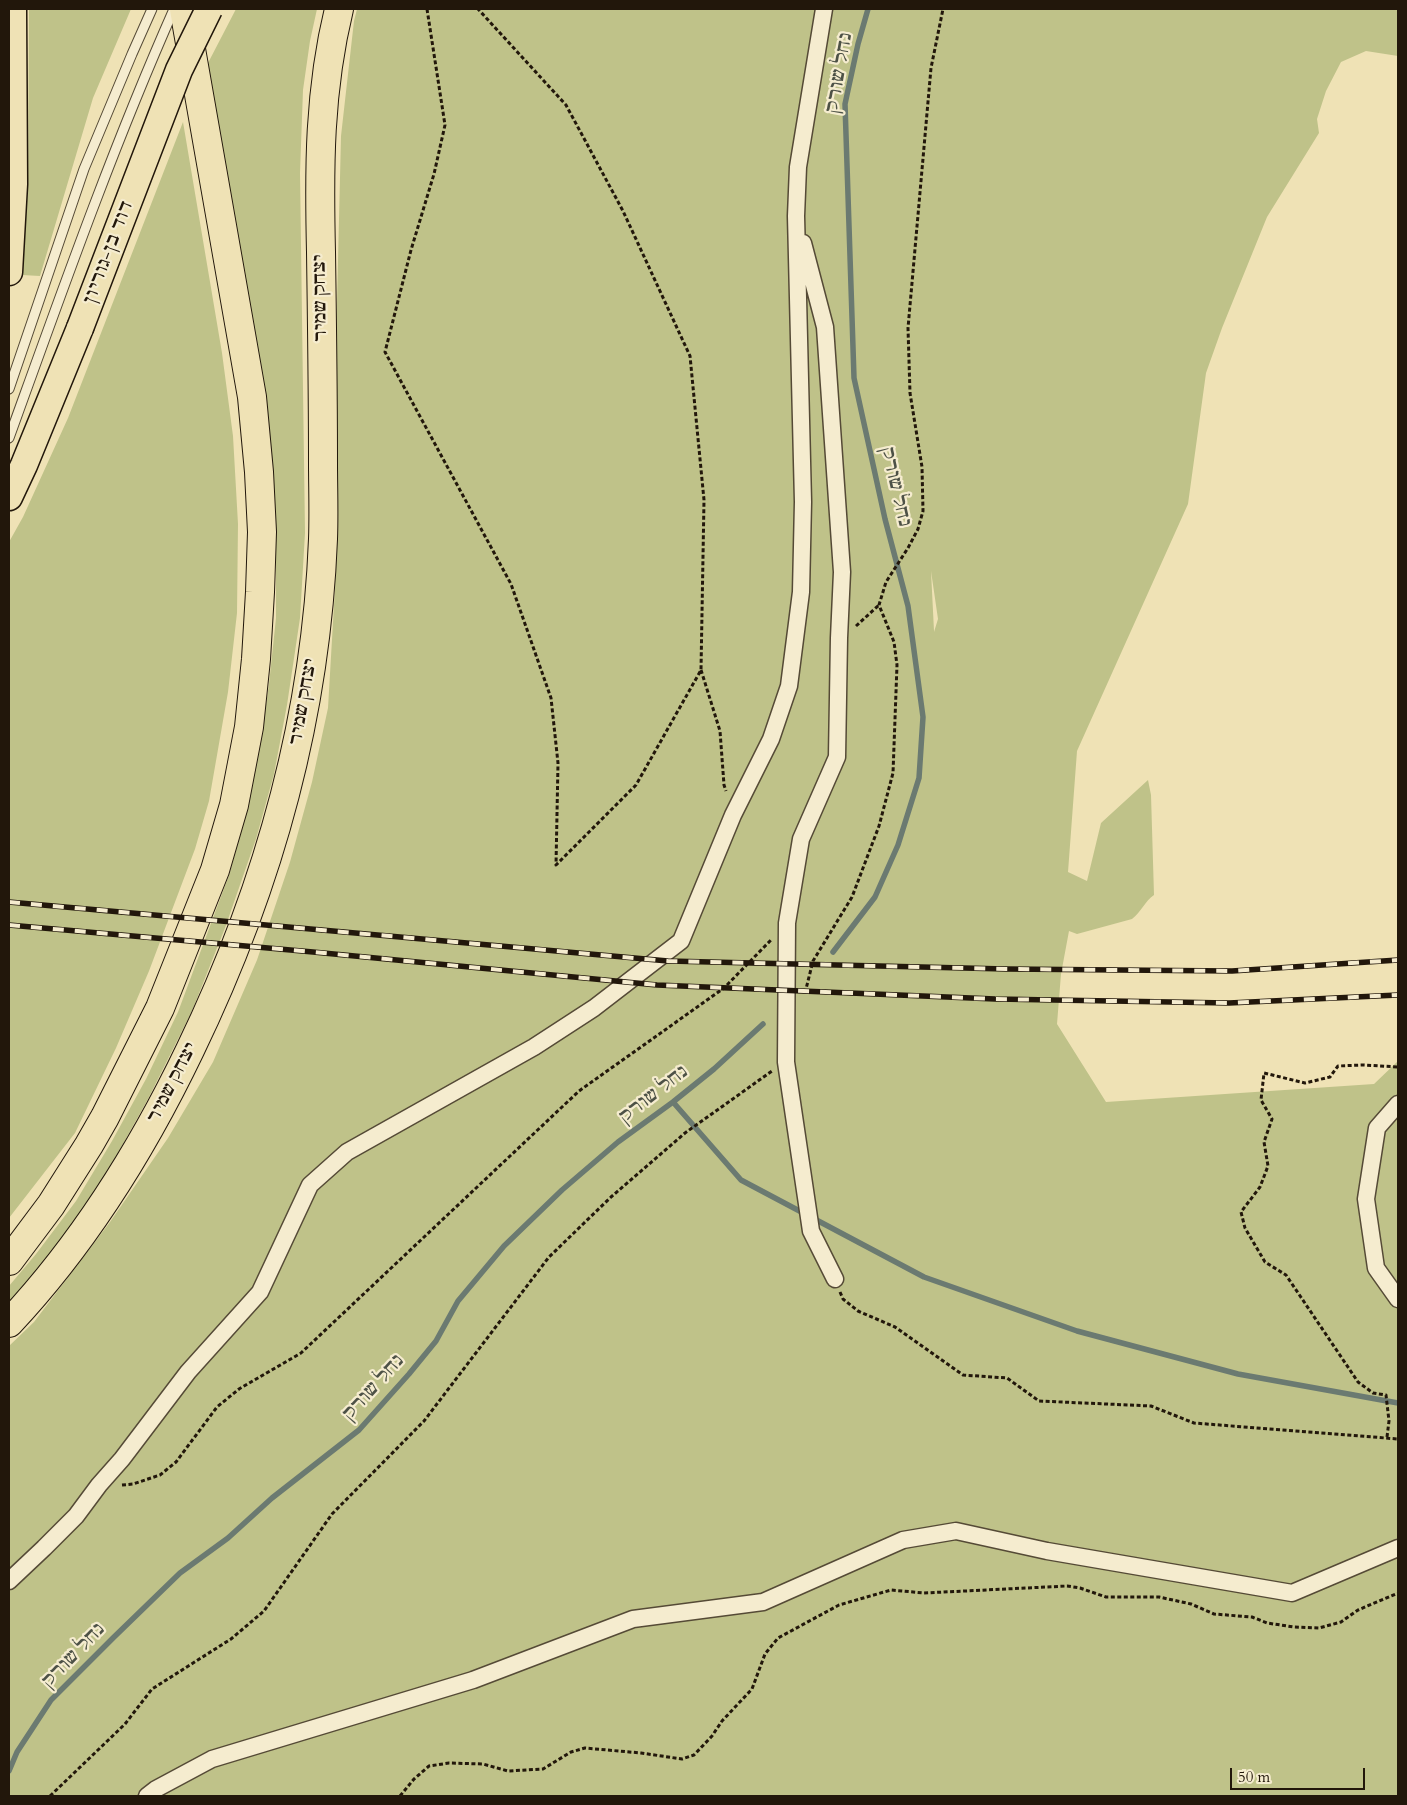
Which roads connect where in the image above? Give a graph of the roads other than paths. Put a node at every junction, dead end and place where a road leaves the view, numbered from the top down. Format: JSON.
{"nodes":[{"id":1,"x":13,"y":9,"type":"edge"},
{"id":2,"x":152,"y":9,"type":"edge"},
{"id":3,"x":174,"y":9,"type":"edge"},
{"id":4,"x":184,"y":9,"type":"edge"},
{"id":5,"x":209,"y":9,"type":"edge"},
{"id":6,"x":339,"y":9,"type":"edge"},
{"id":7,"x":824,"y":9,"type":"edge"},
{"id":8,"x":796,"y":216,"type":"junction"},
{"id":9,"x":9,"y":272,"type":"edge"},
{"id":10,"x":9,"y":389,"type":"edge"},
{"id":11,"x":9,"y":438,"type":"edge"},
{"id":12,"x":9,"y":498,"type":"edge"},
{"id":13,"x":1398,"y":1104,"type":"edge"},
{"id":14,"x":9,"y":1261,"type":"edge"},
{"id":15,"x":835,"y":1278,"type":"road end"},
{"id":16,"x":1398,"y":1300,"type":"edge"},
{"id":17,"x":9,"y":1323,"type":"edge"},
{"id":18,"x":1398,"y":1548,"type":"edge"},
{"id":19,"x":9,"y":1581,"type":"edge"},
{"id":20,"x":147,"y":1796,"type":"edge"}],
"edges":[{"from":1,"to":9,"type":"main road"},
{"from":2,"to":10,"type":"lane"},
{"from":3,"to":11,"type":"lane"},
{"from":4,"to":14,"type":"highway"},
{"from":5,"to":12,"type":"main road","name":"דוד בן-גוריון","bridge":true},
{"from":6,"to":17,"type":"highway","name":"יצחק שמיר"},
{"from":7,"to":8,"type":"street"},
{"from":8,"to":15,"type":"street"},
{"from":8,"to":19,"type":"street"},
{"from":13,"to":16,"type":"street"},
{"from":18,"to":20,"type":"street"}]}
